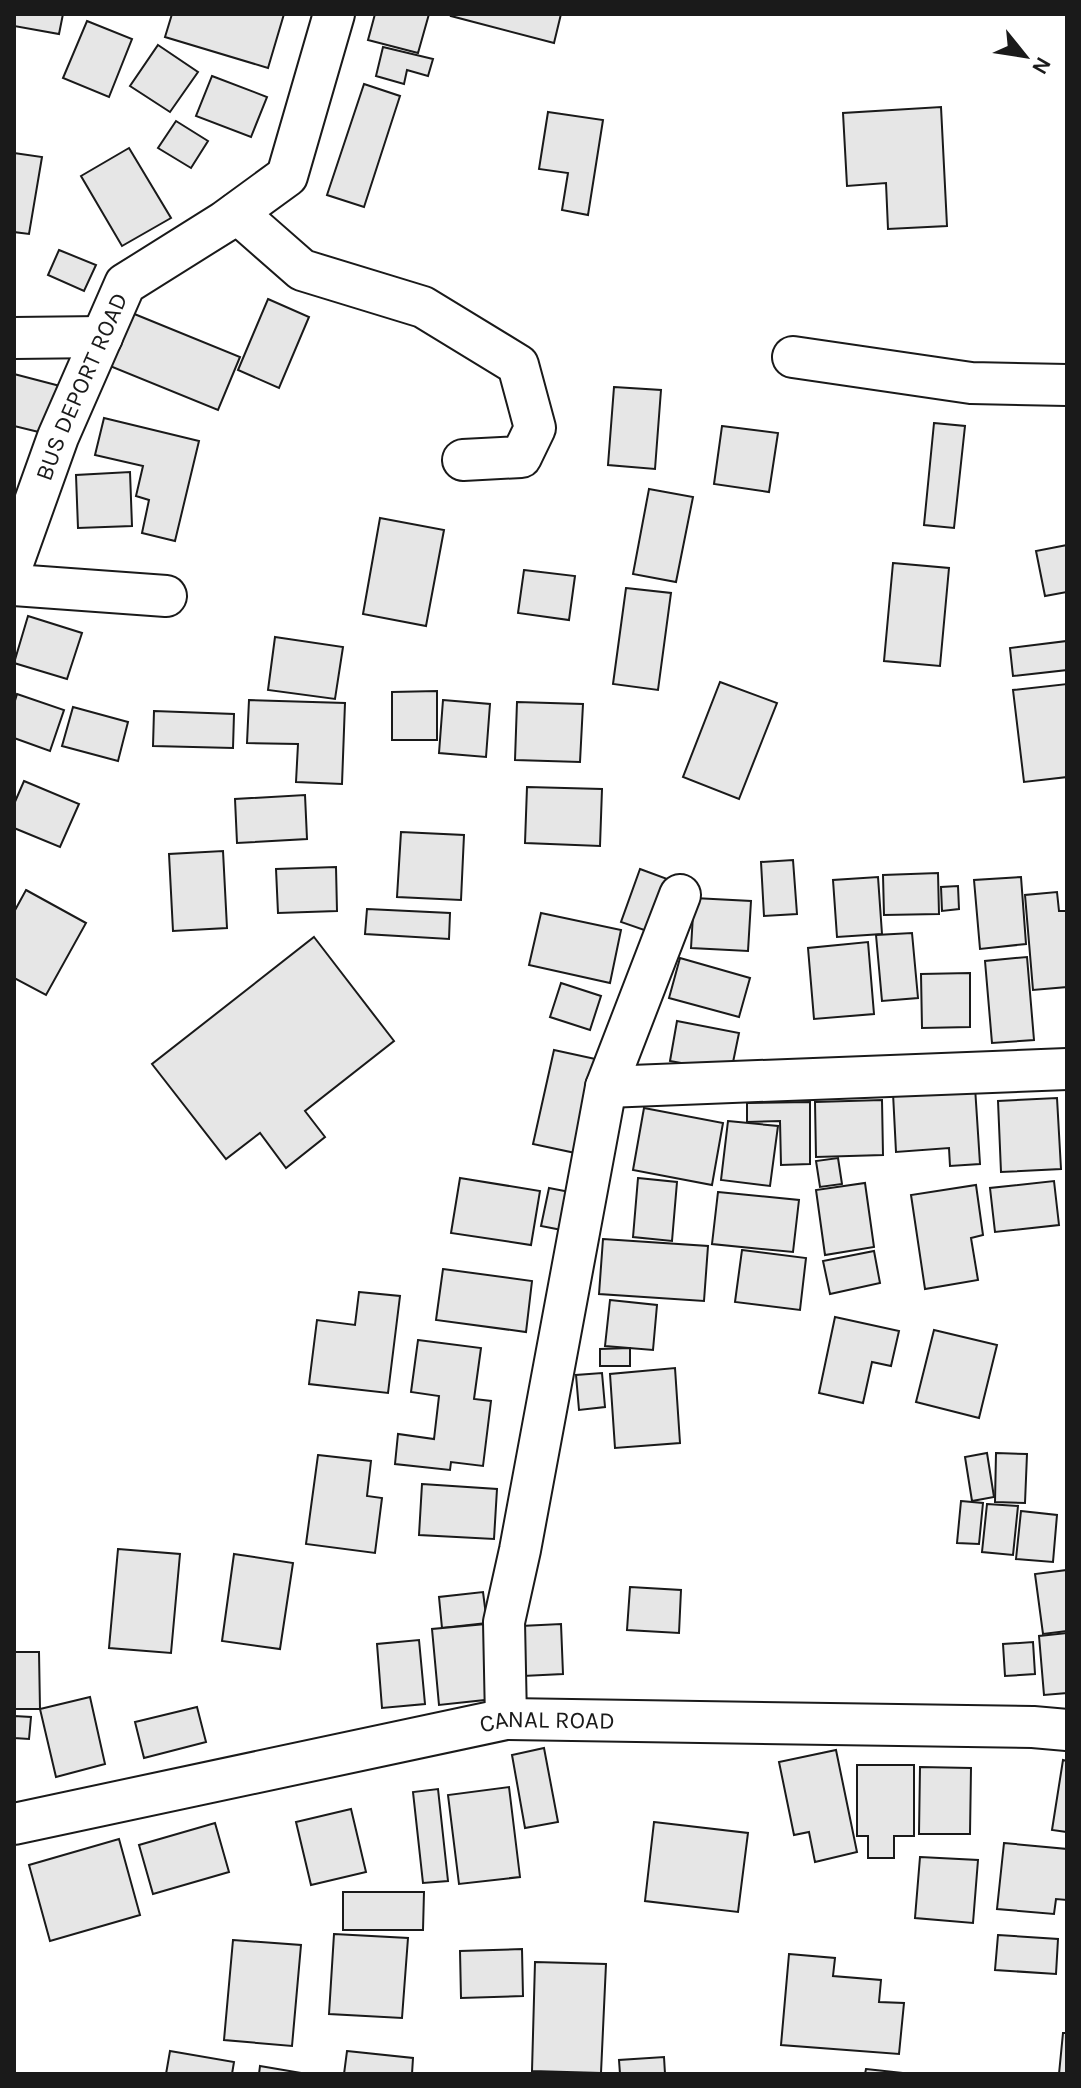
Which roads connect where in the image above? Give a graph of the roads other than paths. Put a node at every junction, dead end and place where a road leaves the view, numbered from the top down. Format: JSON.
{"nodes":[{"id":1,"x":334,"y":14,"type":"edge"},
{"id":2,"x":237,"y":213,"type":"junction"},
{"id":3,"x":102,"y":337,"type":"junction"},
{"id":4,"x":14,"y":338,"type":"edge"},
{"id":5,"x":793,"y":357,"type":"dead end"},
{"id":6,"x":1067,"y":385,"type":"edge"},
{"id":7,"x":463,"y":460,"type":"dead end"},
{"id":8,"x":14,"y":560,"type":"edge"},
{"id":9,"x":14,"y":585,"type":"edge"},
{"id":10,"x":166,"y":596,"type":"dead end"},
{"id":11,"x":680,"y":895,"type":"dead end"},
{"id":12,"x":1067,"y":1069,"type":"edge"},
{"id":13,"x":606,"y":1087,"type":"junction"},
{"id":14,"x":506,"y":1719,"type":"junction"},
{"id":15,"x":1067,"y":1730,"type":"edge"},
{"id":16,"x":26,"y":1820,"type":"edge"}],
"edges":[{"from":1,"to":2,"type":"street","name":"BUS DEPORT ROAD"},
{"from":2,"to":3,"type":"street","name":"BUS DEPORT ROAD"},
{"from":2,"to":7,"type":"street"},
{"from":3,"to":4,"type":"street"},
{"from":3,"to":8,"type":"street","name":"BUS DEPORT ROAD"},
{"from":5,"to":6,"type":"street"},
{"from":9,"to":10,"type":"street"},
{"from":11,"to":13,"type":"street"},
{"from":12,"to":13,"type":"street"},
{"from":13,"to":14,"type":"street"},
{"from":14,"to":15,"type":"street","name":"CANAL ROAD"},
{"from":14,"to":16,"type":"street","name":"CANAL ROAD"}]}
